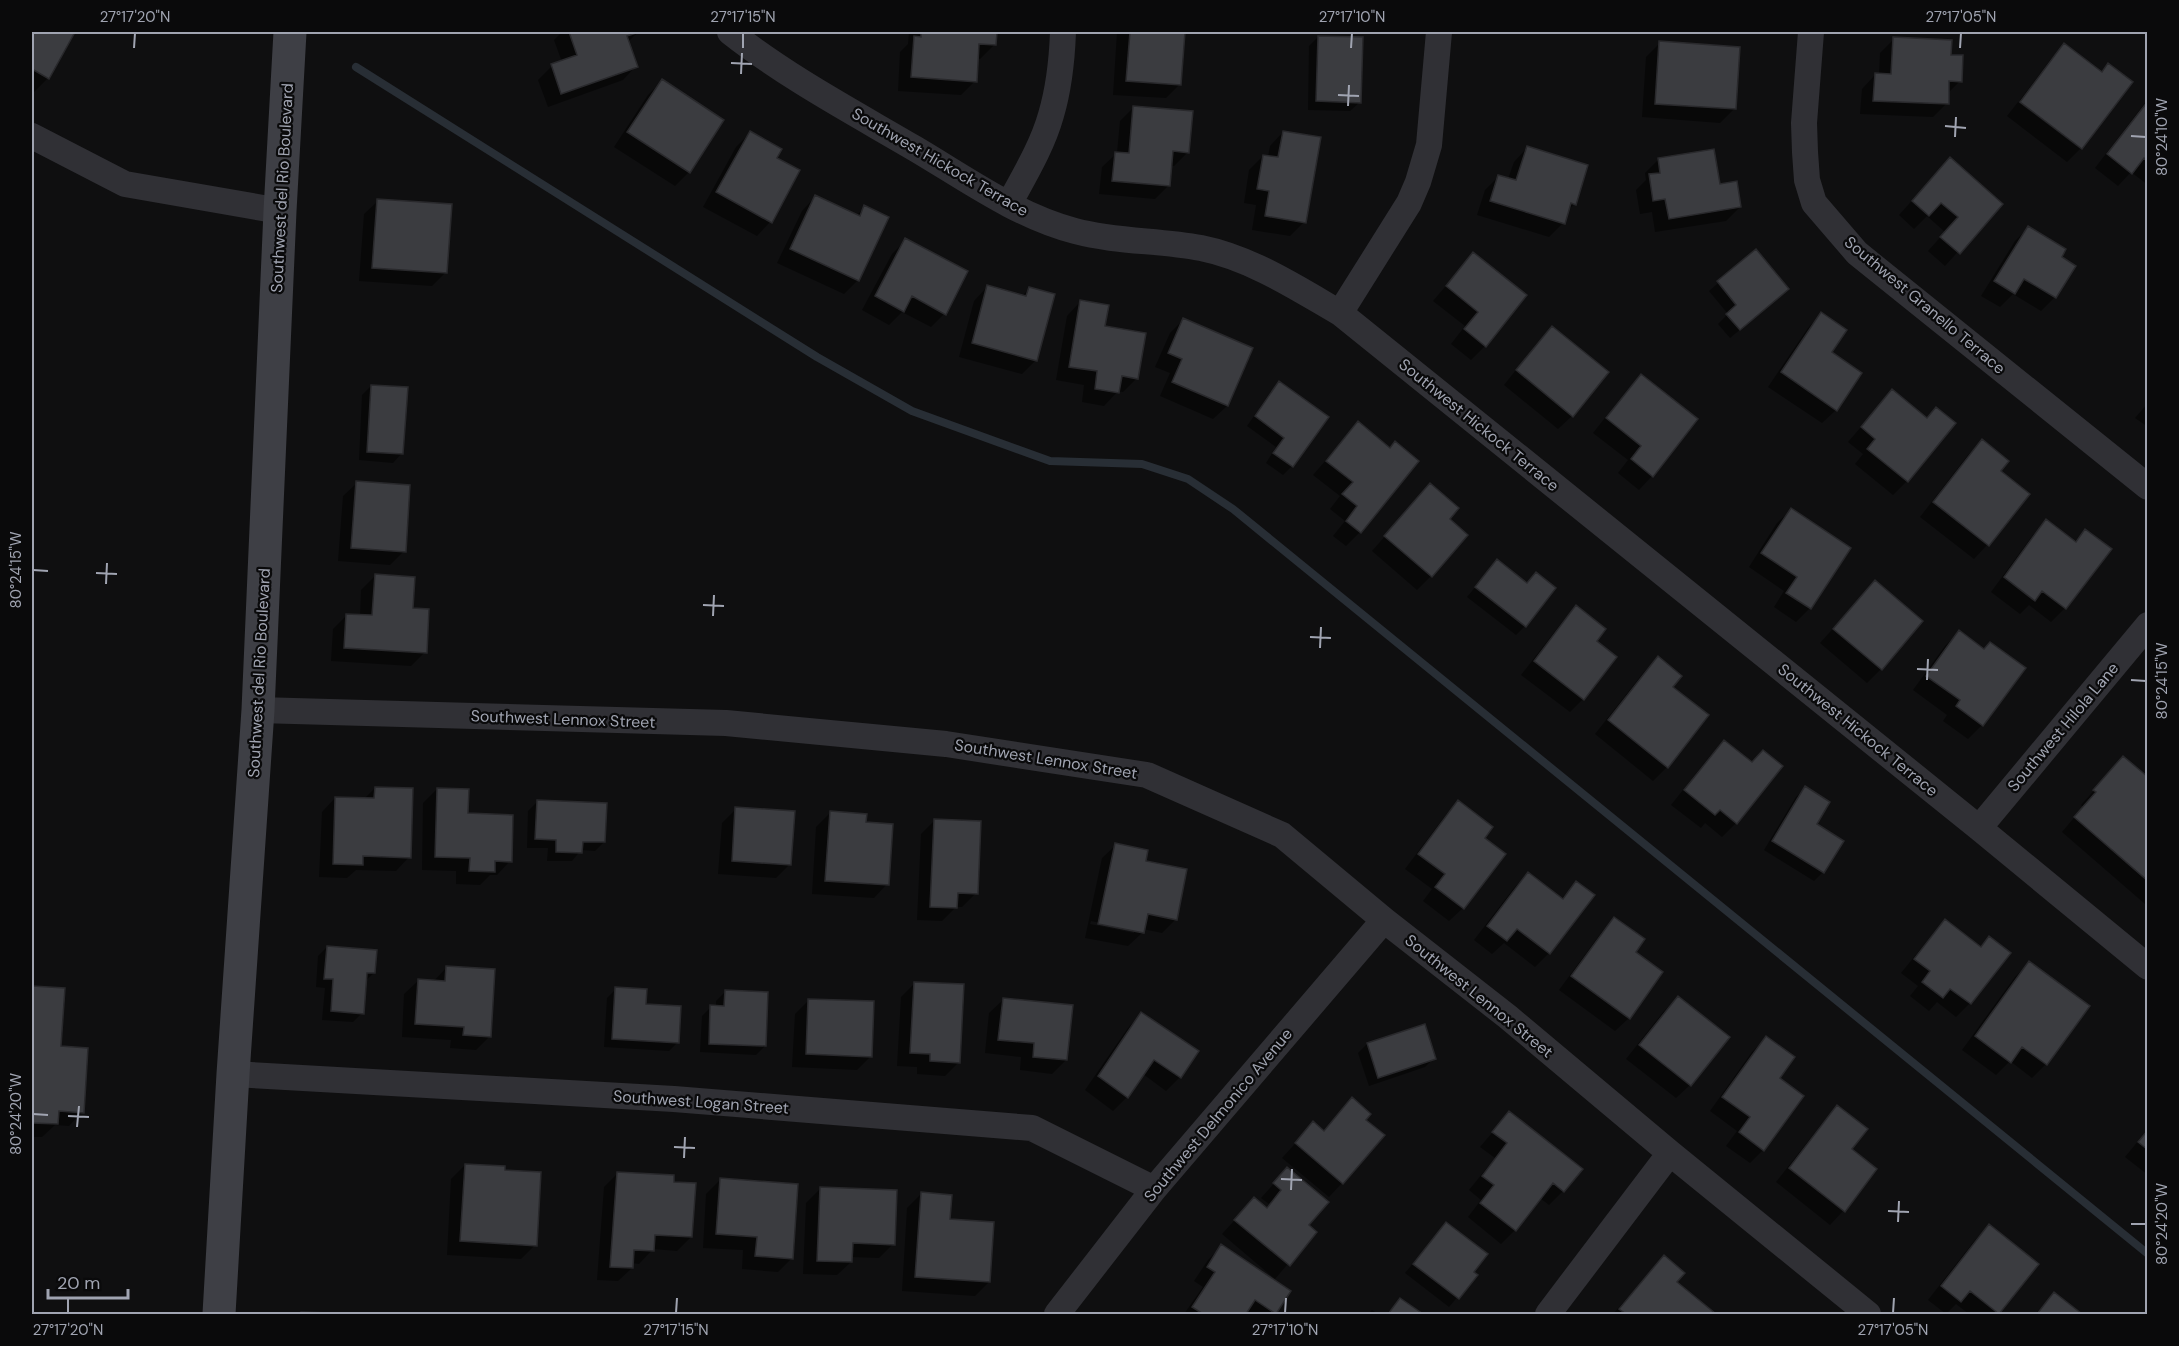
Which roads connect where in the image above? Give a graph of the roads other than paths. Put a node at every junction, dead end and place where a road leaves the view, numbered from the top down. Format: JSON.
{"nodes":[{"id":1,"x":290,"y":32,"type":"edge"},
{"id":2,"x":729,"y":32,"type":"edge"},
{"id":3,"x":1064,"y":32,"type":"edge"},
{"id":4,"x":1439,"y":32,"type":"edge"},
{"id":5,"x":1811,"y":32,"type":"edge"},
{"id":6,"x":32,"y":136,"type":"edge"},
{"id":7,"x":1009,"y":204,"type":"junction"},
{"id":8,"x":280,"y":211,"type":"junction"},
{"id":9,"x":1340,"y":313,"type":"junction"},
{"id":10,"x":2148,"y":487,"type":"edge"},
{"id":11,"x":2148,"y":625,"type":"edge"},
{"id":12,"x":258,"y":710,"type":"junction"},
{"id":13,"x":1979,"y":828,"type":"junction"},
{"id":14,"x":1384,"y":920,"type":"junction"},
{"id":15,"x":2148,"y":967,"type":"edge"},
{"id":16,"x":233,"y":1074,"type":"junction"},
{"id":17,"x":1670,"y":1153,"type":"junction"},
{"id":18,"x":1154,"y":1189,"type":"junction"},
{"id":19,"x":219,"y":1314,"type":"edge"},
{"id":20,"x":1057,"y":1314,"type":"edge"},
{"id":21,"x":1548,"y":1314,"type":"edge"},
{"id":22,"x":1868,"y":1314,"type":"edge"}],
"edges":[{"from":1,"to":8,"type":"street","name":"Southwest del Rio Boulevard"},
{"from":2,"to":7,"type":"street","name":"Southwest Hickock Terrace"},
{"from":3,"to":7,"type":"street"},
{"from":4,"to":9,"type":"street"},
{"from":5,"to":10,"type":"street","name":"Southwest Granello Terrace"},
{"from":6,"to":8,"type":"street"},
{"from":7,"to":9,"type":"street","name":"Southwest Hickock Terrace"},
{"from":8,"to":12,"type":"street","name":"Southwest del Rio Boulevard"},
{"from":9,"to":13,"type":"street","name":"Southwest Hickock Terrace"},
{"from":11,"to":13,"type":"street","name":"Southwest Hilola Lane"},
{"from":12,"to":14,"type":"street","name":"Southwest Lennox Street"},
{"from":12,"to":16,"type":"street","name":"Southwest del Rio Boulevard"},
{"from":13,"to":15,"type":"street","name":"Southwest Hickock Terrace"},
{"from":14,"to":17,"type":"street","name":"Southwest Lennox Street"},
{"from":14,"to":18,"type":"street","name":"Southwest Delmonico Avenue"},
{"from":16,"to":18,"type":"street","name":"Southwest Logan Street"},
{"from":16,"to":19,"type":"street","name":"Southwest del Rio Boulevard"},
{"from":17,"to":21,"type":"street"},
{"from":17,"to":22,"type":"street","name":"Southwest Lennox Street"},
{"from":18,"to":20,"type":"street","name":"Southwest Delmonico Avenue"}]}
